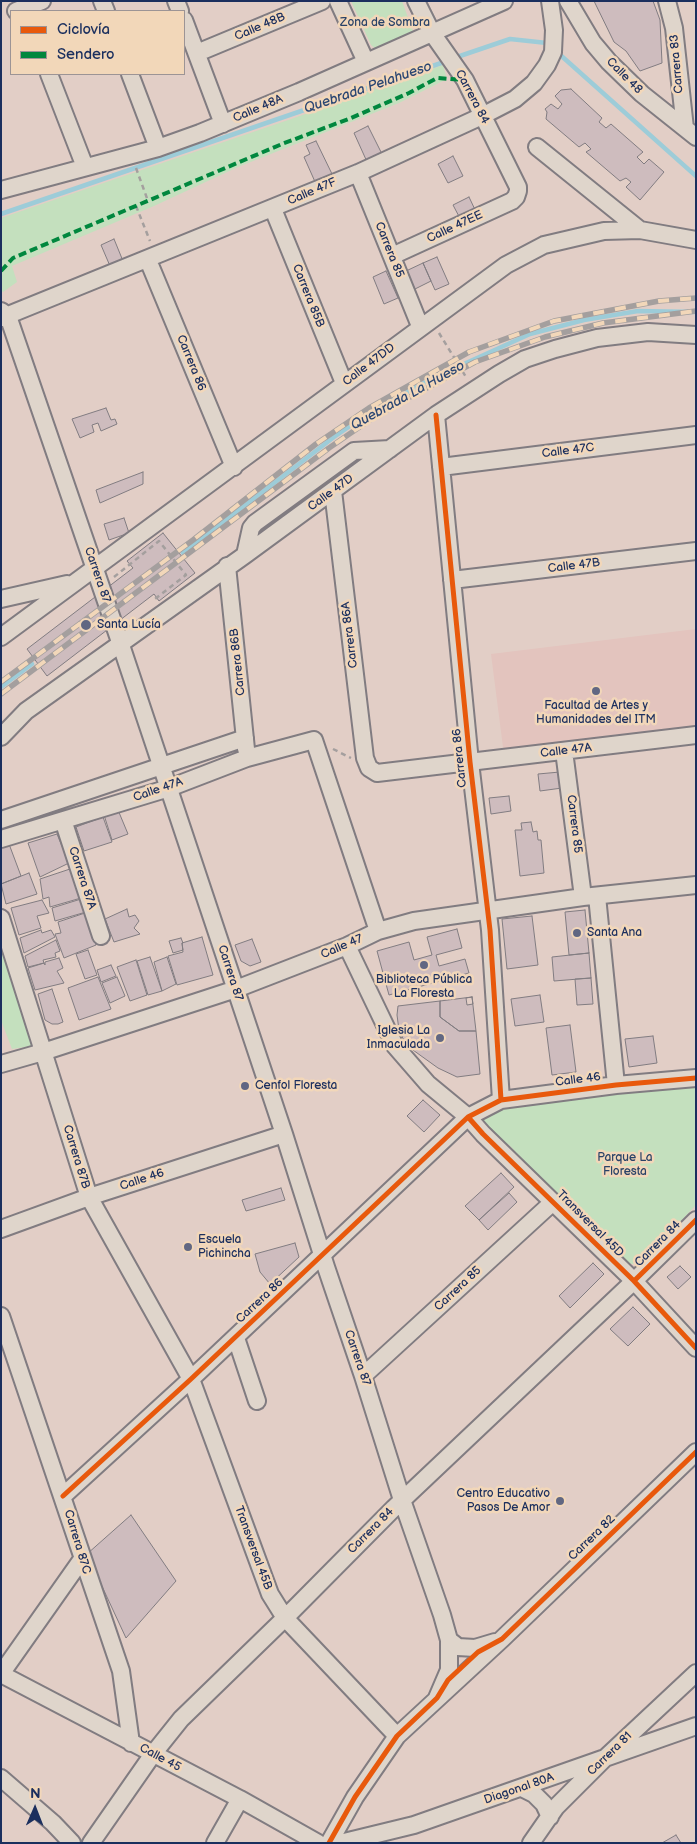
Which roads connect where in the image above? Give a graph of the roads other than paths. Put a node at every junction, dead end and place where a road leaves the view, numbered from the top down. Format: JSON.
{"nodes":[{"id":1,"x":42,"y":1,"type":"edge"},
{"id":2,"x":322,"y":1,"type":"edge"},
{"id":3,"x":338,"y":1,"type":"edge"},
{"id":4,"x":416,"y":1,"type":"edge"},
{"id":5,"x":504,"y":1,"type":"edge"},
{"id":6,"x":550,"y":1,"type":"edge"},
{"id":7,"x":568,"y":1,"type":"edge"},
{"id":8,"x":667,"y":1,"type":"edge"},
{"id":9,"x":21,"y":10,"type":"edge"},
{"id":10,"x":185,"y":23,"type":"edge"},
{"id":11,"x":436,"y":38,"type":"junction"},
{"id":12,"x":197,"y":53,"type":"junction"},
{"id":13,"x":366,"y":62,"type":"junction"},
{"id":14,"x":49,"y":75,"type":"edge"},
{"id":15,"x":130,"y":75,"type":"edge"},
{"id":16,"x":482,"y":116,"type":"junction"},
{"id":17,"x":223,"y":124,"type":"junction"},
{"id":18,"x":690,"y":133,"type":"edge"},
{"id":19,"x":537,"y":147,"type":"dead end"},
{"id":20,"x":158,"y":148,"type":"junction"},
{"id":21,"x":85,"y":167,"type":"junction"},
{"id":22,"x":358,"y":173,"type":"junction"},
{"id":23,"x":1,"y":190,"type":"edge"},
{"id":24,"x":516,"y":197,"type":"joint"},
{"id":25,"x":273,"y":209,"type":"junction"},
{"id":26,"x":640,"y":230,"type":"junction"},
{"id":27,"x":696,"y":240,"type":"edge"},
{"id":28,"x":392,"y":256,"type":"junction"},
{"id":29,"x":152,"y":258,"type":"junction"},
{"id":30,"x":3,"y":315,"type":"edge"},
{"id":31,"x":420,"y":326,"type":"junction"},
{"id":32,"x":696,"y":335,"type":"edge"},
{"id":33,"x":344,"y":384,"type":"junction"},
{"id":34,"x":436,"y":415,"type":"junction"},
{"id":35,"x":696,"y":435,"type":"edge"},
{"id":36,"x":390,"y":449,"type":"junction"},
{"id":37,"x":234,"y":467,"type":"junction"},
{"id":38,"x":441,"y":467,"type":"junction"},
{"id":39,"x":333,"y":491,"type":"junction"},
{"id":40,"x":696,"y":551,"type":"edge"},
{"id":41,"x":245,"y":555,"type":"junction"},
{"id":42,"x":227,"y":566,"type":"junction"},
{"id":43,"x":94,"y":569,"type":"junction"},
{"id":44,"x":452,"y":580,"type":"junction"},
{"id":45,"x":74,"y":582,"type":"junction"},
{"id":46,"x":1,"y":599,"type":"edge"},
{"id":47,"x":1,"y":637,"type":"edge"},
{"id":48,"x":120,"y":642,"type":"junction"},
{"id":49,"x":696,"y":735,"type":"edge"},
{"id":50,"x":1,"y":737,"type":"edge"},
{"id":51,"x":245,"y":738,"type":"junction"},
{"id":52,"x":564,"y":751,"type":"junction"},
{"id":53,"x":247,"y":758,"type":"junction"},
{"id":54,"x":470,"y":762,"type":"junction"},
{"id":55,"x":162,"y":767,"type":"junction"},
{"id":56,"x":373,"y":770,"type":"joint"},
{"id":57,"x":169,"y":788,"type":"junction"},
{"id":58,"x":1,"y":820,"type":"edge"},
{"id":59,"x":63,"y":820,"type":"junction"},
{"id":60,"x":1,"y":839,"type":"edge"},
{"id":61,"x":696,"y":885,"type":"edge"},
{"id":62,"x":590,"y":896,"type":"junction"},
{"id":63,"x":488,"y":910,"type":"junction"},
{"id":64,"x":1,"y":918,"type":"edge"},
{"id":65,"x":378,"y":931,"type":"junction"},
{"id":66,"x":101,"y":936,"type":"dead end"},
{"id":67,"x":347,"y":946,"type":"junction"},
{"id":68,"x":236,"y":989,"type":"junction"},
{"id":69,"x":43,"y":1052,"type":"junction"},
{"id":70,"x":1,"y":1064,"type":"edge"},
{"id":71,"x":696,"y":1078,"type":"edge"},
{"id":72,"x":616,"y":1085,"type":"junction"},
{"id":73,"x":501,"y":1100,"type":"junction"},
{"id":74,"x":468,"y":1117,"type":"junction"},
{"id":75,"x":284,"y":1134,"type":"junction"},
{"id":76,"x":88,"y":1197,"type":"junction"},
{"id":77,"x":554,"y":1202,"type":"junction"},
{"id":78,"x":696,"y":1220,"type":"edge"},
{"id":79,"x":1,"y":1229,"type":"edge"},
{"id":80,"x":322,"y":1257,"type":"junction"},
{"id":81,"x":634,"y":1281,"type":"junction"},
{"id":82,"x":1,"y":1316,"type":"edge"},
{"id":83,"x":236,"y":1338,"type":"junction"},
{"id":84,"x":696,"y":1348,"type":"edge"},
{"id":85,"x":364,"y":1376,"type":"junction"},
{"id":86,"x":191,"y":1380,"type":"junction"},
{"id":87,"x":257,"y":1401,"type":"dead end"},
{"id":88,"x":696,"y":1452,"type":"edge"},
{"id":89,"x":63,"y":1496,"type":"junction"},
{"id":90,"x":402,"y":1500,"type":"junction"},
{"id":91,"x":82,"y":1559,"type":"junction"},
{"id":92,"x":285,"y":1618,"type":"junction"},
{"id":93,"x":502,"y":1639,"type":"junction"},
{"id":94,"x":449,"y":1640,"type":"junction"},
{"id":95,"x":696,"y":1673,"type":"edge"},
{"id":96,"x":1,"y":1674,"type":"edge"},
{"id":97,"x":437,"y":1698,"type":"junction"},
{"id":98,"x":696,"y":1726,"type":"edge"},
{"id":99,"x":397,"y":1736,"type":"junction"},
{"id":100,"x":132,"y":1743,"type":"junction"},
{"id":101,"x":153,"y":1754,"type":"junction"},
{"id":102,"x":604,"y":1759,"type":"junction"},
{"id":103,"x":1,"y":1778,"type":"edge"},
{"id":104,"x":522,"y":1788,"type":"junction"},
{"id":105,"x":240,"y":1799,"type":"junction"},
{"id":106,"x":550,"y":1817,"type":"junction"},
{"id":107,"x":72,"y":1843,"type":"edge"},
{"id":108,"x":91,"y":1843,"type":"edge"},
{"id":109,"x":215,"y":1843,"type":"edge"},
{"id":110,"x":318,"y":1843,"type":"edge"},
{"id":111,"x":329,"y":1843,"type":"edge"},
{"id":112,"x":340,"y":1843,"type":"edge"},
{"id":113,"x":531,"y":1843,"type":"edge"}],
"edges":[{"from":1,"to":9,"type":"street"},
{"from":2,"to":12,"type":"street","name":"Calle 48B"},
{"from":3,"to":13,"type":"street"},
{"from":4,"to":11,"type":"street","name":"Carrera 84"},
{"from":5,"to":11,"type":"street","name":"Calle 48A"},
{"from":6,"to":16,"type":"street","name":"Calle 47F"},
{"from":7,"to":18,"type":"street","name":"Calle 48"},
{"from":8,"to":18,"type":"street","name":"Carrera 83"},
{"from":10,"to":12,"type":"street"},
{"from":11,"to":13,"type":"street","name":"Calle 48A"},
{"from":11,"to":16,"type":"street","name":"Carrera 84"},
{"from":12,"to":17,"type":"street"},
{"from":13,"to":17,"type":"street","name":"Calle 48A"},
{"from":14,"to":21,"type":"street"},
{"from":15,"to":20,"type":"street"},
{"from":16,"to":22,"type":"street","name":"Calle 47F"},
{"from":16,"to":24,"type":"street","name":"Carrera 84"},
{"from":17,"to":20,"type":"street","name":"Calle 48A"},
{"from":19,"to":26,"type":"street"},
{"from":20,"to":21,"type":"street","name":"Calle 48A"},
{"from":21,"to":23,"type":"street","name":"Calle 48A"},
{"from":22,"to":25,"type":"street","name":"Calle 47F"},
{"from":22,"to":28,"type":"street","name":"Carrera 85"},
{"from":24,"to":28,"type":"street","name":"Calle 47EE"},
{"from":25,"to":29,"type":"street","name":"Calle 47F"},
{"from":25,"to":33,"type":"street","name":"Carrera 85B"},
{"from":26,"to":27,"type":"street","name":"Calle 47DD"},
{"from":26,"to":31,"type":"street","name":"Calle 47DD"},
{"from":28,"to":31,"type":"street","name":"Carrera 85"},
{"from":29,"to":30,"type":"street","name":"Calle 47F"},
{"from":29,"to":37,"type":"street","name":"Carrera 86"},
{"from":30,"to":43,"type":"street","name":"Carrera 87"},
{"from":31,"to":33,"type":"street","name":"Calle 47DD"},
{"from":32,"to":34,"type":"street","name":"Calle 47D"},
{"from":33,"to":37,"type":"street","name":"Calle 47DD"},
{"from":34,"to":36,"type":"street","name":"Calle 47D"},
{"from":34,"to":38,"type":"street","name":"Carrera 86"},
{"from":35,"to":38,"type":"street","name":"Calle 47C"},
{"from":36,"to":39,"type":"street","name":"Calle 47D"},
{"from":36,"to":41,"type":"street"},
{"from":37,"to":43,"type":"street","name":"Calle 47DD"},
{"from":38,"to":44,"type":"street","name":"Carrera 86"},
{"from":39,"to":41,"type":"street","name":"Calle 47D"},
{"from":39,"to":56,"type":"street","name":"Carrera 86A"},
{"from":40,"to":44,"type":"street","name":"Calle 47B"},
{"from":41,"to":42,"type":"street","name":"Calle 47D"},
{"from":42,"to":48,"type":"street","name":"Calle 47D"},
{"from":42,"to":51,"type":"street","name":"Carrera 86B"},
{"from":43,"to":45,"type":"street","name":"Calle 47DD"},
{"from":43,"to":48,"type":"street","name":"Carrera 87"},
{"from":44,"to":54,"type":"street","name":"Carrera 86"},
{"from":45,"to":46,"type":"street","name":"Calle 47DD"},
{"from":45,"to":47,"type":"street","name":"Calle 47DD"},
{"from":48,"to":50,"type":"street","name":"Calle 47D"},
{"from":48,"to":55,"type":"street","name":"Carrera 87"},
{"from":49,"to":52,"type":"street","name":"Calle 47A"},
{"from":51,"to":53,"type":"street","name":"Carrera 86B"},
{"from":51,"to":55,"type":"street","name":"Calle 47A"},
{"from":52,"to":54,"type":"street","name":"Calle 47A"},
{"from":52,"to":62,"type":"street","name":"Carrera 85"},
{"from":53,"to":57,"type":"street","name":"Calle 47A"},
{"from":53,"to":65,"type":"street","name":"Calle 47A"},
{"from":54,"to":56,"type":"street","name":"Calle 47A"},
{"from":54,"to":63,"type":"street","name":"Carrera 86"},
{"from":55,"to":57,"type":"street","name":"Carrera 87"},
{"from":55,"to":58,"type":"street","name":"Calle 47A"},
{"from":57,"to":59,"type":"street","name":"Calle 47A"},
{"from":57,"to":68,"type":"street","name":"Carrera 87"},
{"from":59,"to":60,"type":"street","name":"Calle 47A"},
{"from":59,"to":66,"type":"street","name":"Carrera 87A"},
{"from":61,"to":62,"type":"street","name":"Calle 47"},
{"from":62,"to":63,"type":"street","name":"Calle 47"},
{"from":62,"to":72,"type":"street","name":"Carrera 85"},
{"from":63,"to":65,"type":"street","name":"Calle 47"},
{"from":63,"to":73,"type":"street","name":"Carrera 86"},
{"from":64,"to":69,"type":"street","name":"Carrera 87B"},
{"from":65,"to":67,"type":"street","name":"Calle 47"},
{"from":67,"to":68,"type":"street","name":"Calle 47"},
{"from":67,"to":74,"type":"street","name":"Transversal 45D"},
{"from":68,"to":69,"type":"street","name":"Calle 47"},
{"from":68,"to":75,"type":"street","name":"Carrera 87"},
{"from":69,"to":70,"type":"street","name":"Calle 47"},
{"from":69,"to":76,"type":"street","name":"Carrera 87B"},
{"from":71,"to":72,"type":"street","name":"Calle 46"},
{"from":72,"to":73,"type":"street","name":"Calle 46"},
{"from":73,"to":74,"type":"street","name":"Calle 46"},
{"from":74,"to":77,"type":"street","name":"Transversal 45D"},
{"from":74,"to":80,"type":"street","name":"Carrera 86"},
{"from":75,"to":76,"type":"street","name":"Calle 46"},
{"from":75,"to":80,"type":"street","name":"Carrera 87"},
{"from":76,"to":79,"type":"street","name":"Calle 46"},
{"from":76,"to":86,"type":"street","name":"Carrera 87B"},
{"from":77,"to":81,"type":"street","name":"Transversal 45D"},
{"from":77,"to":85,"type":"street","name":"Carrera 85"},
{"from":78,"to":81,"type":"street","name":"Carrera 84"},
{"from":80,"to":83,"type":"street","name":"Carrera 86"},
{"from":80,"to":85,"type":"street","name":"Carrera 87"},
{"from":81,"to":84,"type":"street","name":"Transversal 45D"},
{"from":81,"to":90,"type":"street","name":"Carrera 84"},
{"from":82,"to":89,"type":"street","name":"Carrera 87C"},
{"from":83,"to":86,"type":"street","name":"Carrera 86"},
{"from":83,"to":87,"type":"street"},
{"from":85,"to":90,"type":"street","name":"Carrera 87"},
{"from":86,"to":89,"type":"street","name":"Carrera 86"},
{"from":86,"to":92,"type":"street","name":"Transversal 45B"},
{"from":88,"to":93,"type":"street","name":"Carrera 82"},
{"from":89,"to":91,"type":"street","name":"Carrera 87C"},
{"from":90,"to":92,"type":"street","name":"Carrera 84"},
{"from":90,"to":94,"type":"street","name":"Carrera 87"},
{"from":91,"to":96,"type":"street"},
{"from":91,"to":100,"type":"street","name":"Carrera 87C"},
{"from":92,"to":99,"type":"street","name":"Transversal 45B"},
{"from":92,"to":101,"type":"street","name":"Carrera 84"},
{"from":93,"to":94,"type":"street"},
{"from":93,"to":97,"type":"street","name":"Carrera 82"},
{"from":94,"to":97,"type":"street","name":"Carrera 87"},
{"from":95,"to":102,"type":"street","name":"Carrera 81"},
{"from":96,"to":100,"type":"street","name":"Calle 45"},
{"from":97,"to":99,"type":"street","name":"Carrera 82"},
{"from":98,"to":102,"type":"street","name":"Diagonal 80A"},
{"from":99,"to":111,"type":"street","name":"Carrera 82"},
{"from":100,"to":101,"type":"street","name":"Calle 45"},
{"from":101,"to":105,"type":"street","name":"Calle 45"},
{"from":101,"to":108,"type":"street","name":"Carrera 84"},
{"from":102,"to":104,"type":"street","name":"Diagonal 80A"},
{"from":102,"to":106,"type":"street","name":"Carrera 81"},
{"from":103,"to":107,"type":"street"},
{"from":104,"to":106,"type":"street"},
{"from":104,"to":112,"type":"street","name":"Diagonal 80A"},
{"from":105,"to":109,"type":"street"},
{"from":105,"to":110,"type":"street","name":"Calle 45"},
{"from":106,"to":113,"type":"street","name":"Carrera 81"}]}
